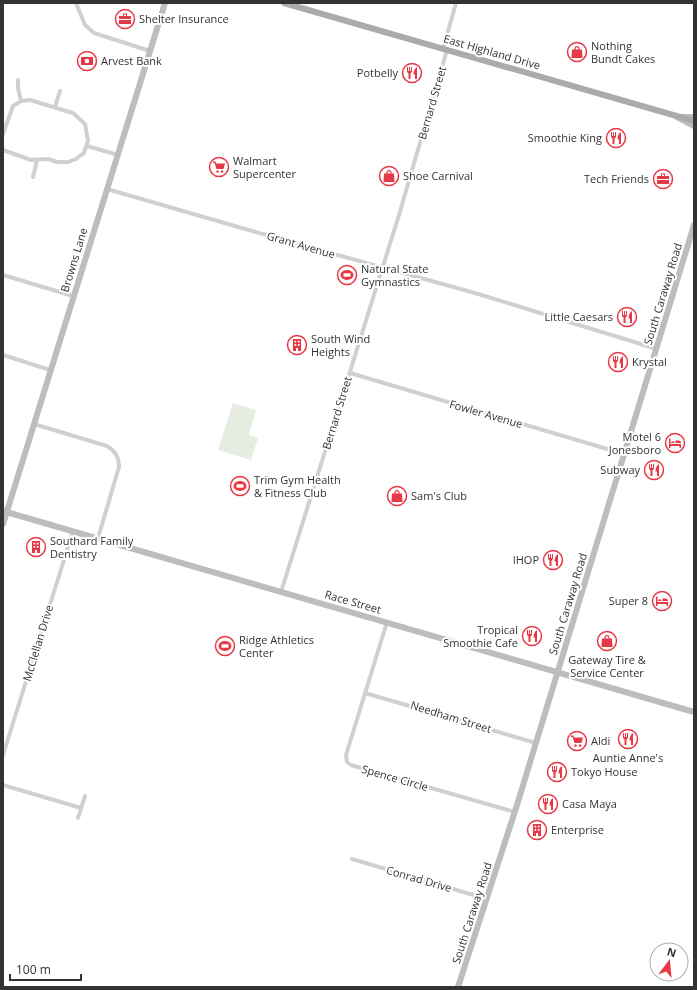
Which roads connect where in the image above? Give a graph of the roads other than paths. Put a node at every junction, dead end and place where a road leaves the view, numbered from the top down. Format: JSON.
{"nodes":[{"id":1,"x":76,"y":3,"type":"edge"},
{"id":2,"x":165,"y":3,"type":"edge"},
{"id":3,"x":284,"y":3,"type":"edge"},
{"id":4,"x":456,"y":3,"type":"edge"},
{"id":5,"x":445,"y":49,"type":"junction"},
{"id":6,"x":150,"y":51,"type":"junction"},
{"id":7,"x":18,"y":80,"type":"dead end"},
{"id":8,"x":60,"y":91,"type":"dead end"},
{"id":9,"x":21,"y":101,"type":"junction"},
{"id":10,"x":55,"y":107,"type":"junction"},
{"id":11,"x":677,"y":116,"type":"junction"},
{"id":12,"x":694,"y":117,"type":"edge"},
{"id":13,"x":694,"y":121,"type":"edge"},
{"id":14,"x":694,"y":126,"type":"edge"},
{"id":15,"x":3,"y":134,"type":"edge"},
{"id":16,"x":87,"y":146,"type":"junction"},
{"id":17,"x":3,"y":150,"type":"edge"},
{"id":18,"x":118,"y":155,"type":"junction"},
{"id":19,"x":37,"y":160,"type":"junction"},
{"id":20,"x":33,"y":177,"type":"dead end"},
{"id":21,"x":107,"y":189,"type":"junction"},
{"id":22,"x":694,"y":225,"type":"edge"},
{"id":23,"x":382,"y":268,"type":"junction"},
{"id":24,"x":3,"y":275,"type":"edge"},
{"id":25,"x":73,"y":296,"type":"junction"},
{"id":26,"x":657,"y":349,"type":"junction"},
{"id":27,"x":3,"y":355,"type":"edge"},
{"id":28,"x":50,"y":370,"type":"junction"},
{"id":29,"x":350,"y":373,"type":"junction"},
{"id":30,"x":34,"y":424,"type":"junction"},
{"id":31,"x":624,"y":454,"type":"junction"},
{"id":32,"x":5,"y":511,"type":"edge"},
{"id":33,"x":3,"y":524,"type":"edge"},
{"id":34,"x":73,"y":531,"type":"junction"},
{"id":35,"x":98,"y":538,"type":"junction"},
{"id":36,"x":281,"y":592,"type":"junction"},
{"id":37,"x":387,"y":622,"type":"junction"},
{"id":38,"x":558,"y":672,"type":"junction"},
{"id":39,"x":366,"y":693,"type":"junction"},
{"id":40,"x":694,"y":712,"type":"edge"},
{"id":41,"x":536,"y":743,"type":"junction"},
{"id":42,"x":3,"y":755,"type":"edge"},
{"id":43,"x":3,"y":785,"type":"edge"},
{"id":44,"x":85,"y":796,"type":"dead end"},
{"id":45,"x":81,"y":808,"type":"junction"},
{"id":46,"x":515,"y":812,"type":"junction"},
{"id":47,"x":78,"y":818,"type":"dead end"},
{"id":48,"x":352,"y":859,"type":"dead end"},
{"id":49,"x":487,"y":899,"type":"junction"},
{"id":50,"x":458,"y":987,"type":"edge"}],
"edges":[{"from":1,"to":6,"type":"street"},
{"from":2,"to":6,"type":"street","name":"Browns Lane"},
{"from":3,"to":5,"type":"main road","name":"East Highland Drive"},
{"from":4,"to":5,"type":"street","name":"Bernard Street"},
{"from":5,"to":11,"type":"main road","name":"East Highland Drive"},
{"from":5,"to":23,"type":"street","name":"Bernard Street"},
{"from":6,"to":18,"type":"street","name":"Browns Lane"},
{"from":7,"to":9,"type":"street"},
{"from":8,"to":10,"type":"street"},
{"from":9,"to":10,"type":"street"},
{"from":9,"to":15,"type":"street"},
{"from":10,"to":16,"type":"street"},
{"from":11,"to":12,"type":"street"},
{"from":11,"to":13,"type":"main road","name":"East Highland Drive"},
{"from":11,"to":14,"type":"street"},
{"from":16,"to":18,"type":"street"},
{"from":16,"to":19,"type":"street"},
{"from":17,"to":19,"type":"street"},
{"from":18,"to":21,"type":"street","name":"Browns Lane"},
{"from":19,"to":20,"type":"street"},
{"from":21,"to":23,"type":"street","name":"Grant Avenue"},
{"from":21,"to":25,"type":"street","name":"Browns Lane"},
{"from":22,"to":26,"type":"street","name":"South Caraway Road"},
{"from":23,"to":26,"type":"street","name":"Grant Avenue"},
{"from":23,"to":29,"type":"street","name":"Bernard Street"},
{"from":24,"to":25,"type":"street"},
{"from":25,"to":28,"type":"street","name":"Browns Lane"},
{"from":26,"to":31,"type":"street","name":"South Caraway Road"},
{"from":27,"to":28,"type":"street"},
{"from":28,"to":30,"type":"street","name":"Browns Lane"},
{"from":29,"to":31,"type":"street","name":"Fowler Avenue"},
{"from":29,"to":36,"type":"street","name":"Bernard Street"},
{"from":30,"to":32,"type":"street","name":"Browns Lane"},
{"from":30,"to":35,"type":"street"},
{"from":31,"to":38,"type":"street","name":"South Caraway Road"},
{"from":32,"to":33,"type":"street","name":"Browns Lane"},
{"from":32,"to":34,"type":"street","name":"Race Street"},
{"from":34,"to":35,"type":"street","name":"Race Street"},
{"from":34,"to":42,"type":"street","name":"McClellan Drive"},
{"from":35,"to":36,"type":"street","name":"Race Street"},
{"from":36,"to":37,"type":"street","name":"Race Street"},
{"from":37,"to":38,"type":"street","name":"Race Street"},
{"from":37,"to":39,"type":"street","name":"Spence Circle"},
{"from":38,"to":40,"type":"street","name":"Race Street"},
{"from":38,"to":41,"type":"street","name":"South Caraway Road"},
{"from":39,"to":41,"type":"street","name":"Needham Street"},
{"from":39,"to":46,"type":"street","name":"Spence Circle"},
{"from":41,"to":46,"type":"street","name":"South Caraway Road"},
{"from":43,"to":45,"type":"street"},
{"from":44,"to":45,"type":"street"},
{"from":45,"to":47,"type":"street"},
{"from":46,"to":49,"type":"street","name":"South Caraway Road"},
{"from":48,"to":49,"type":"street","name":"Conrad Drive"},
{"from":49,"to":50,"type":"street","name":"South Caraway Road"}]}
